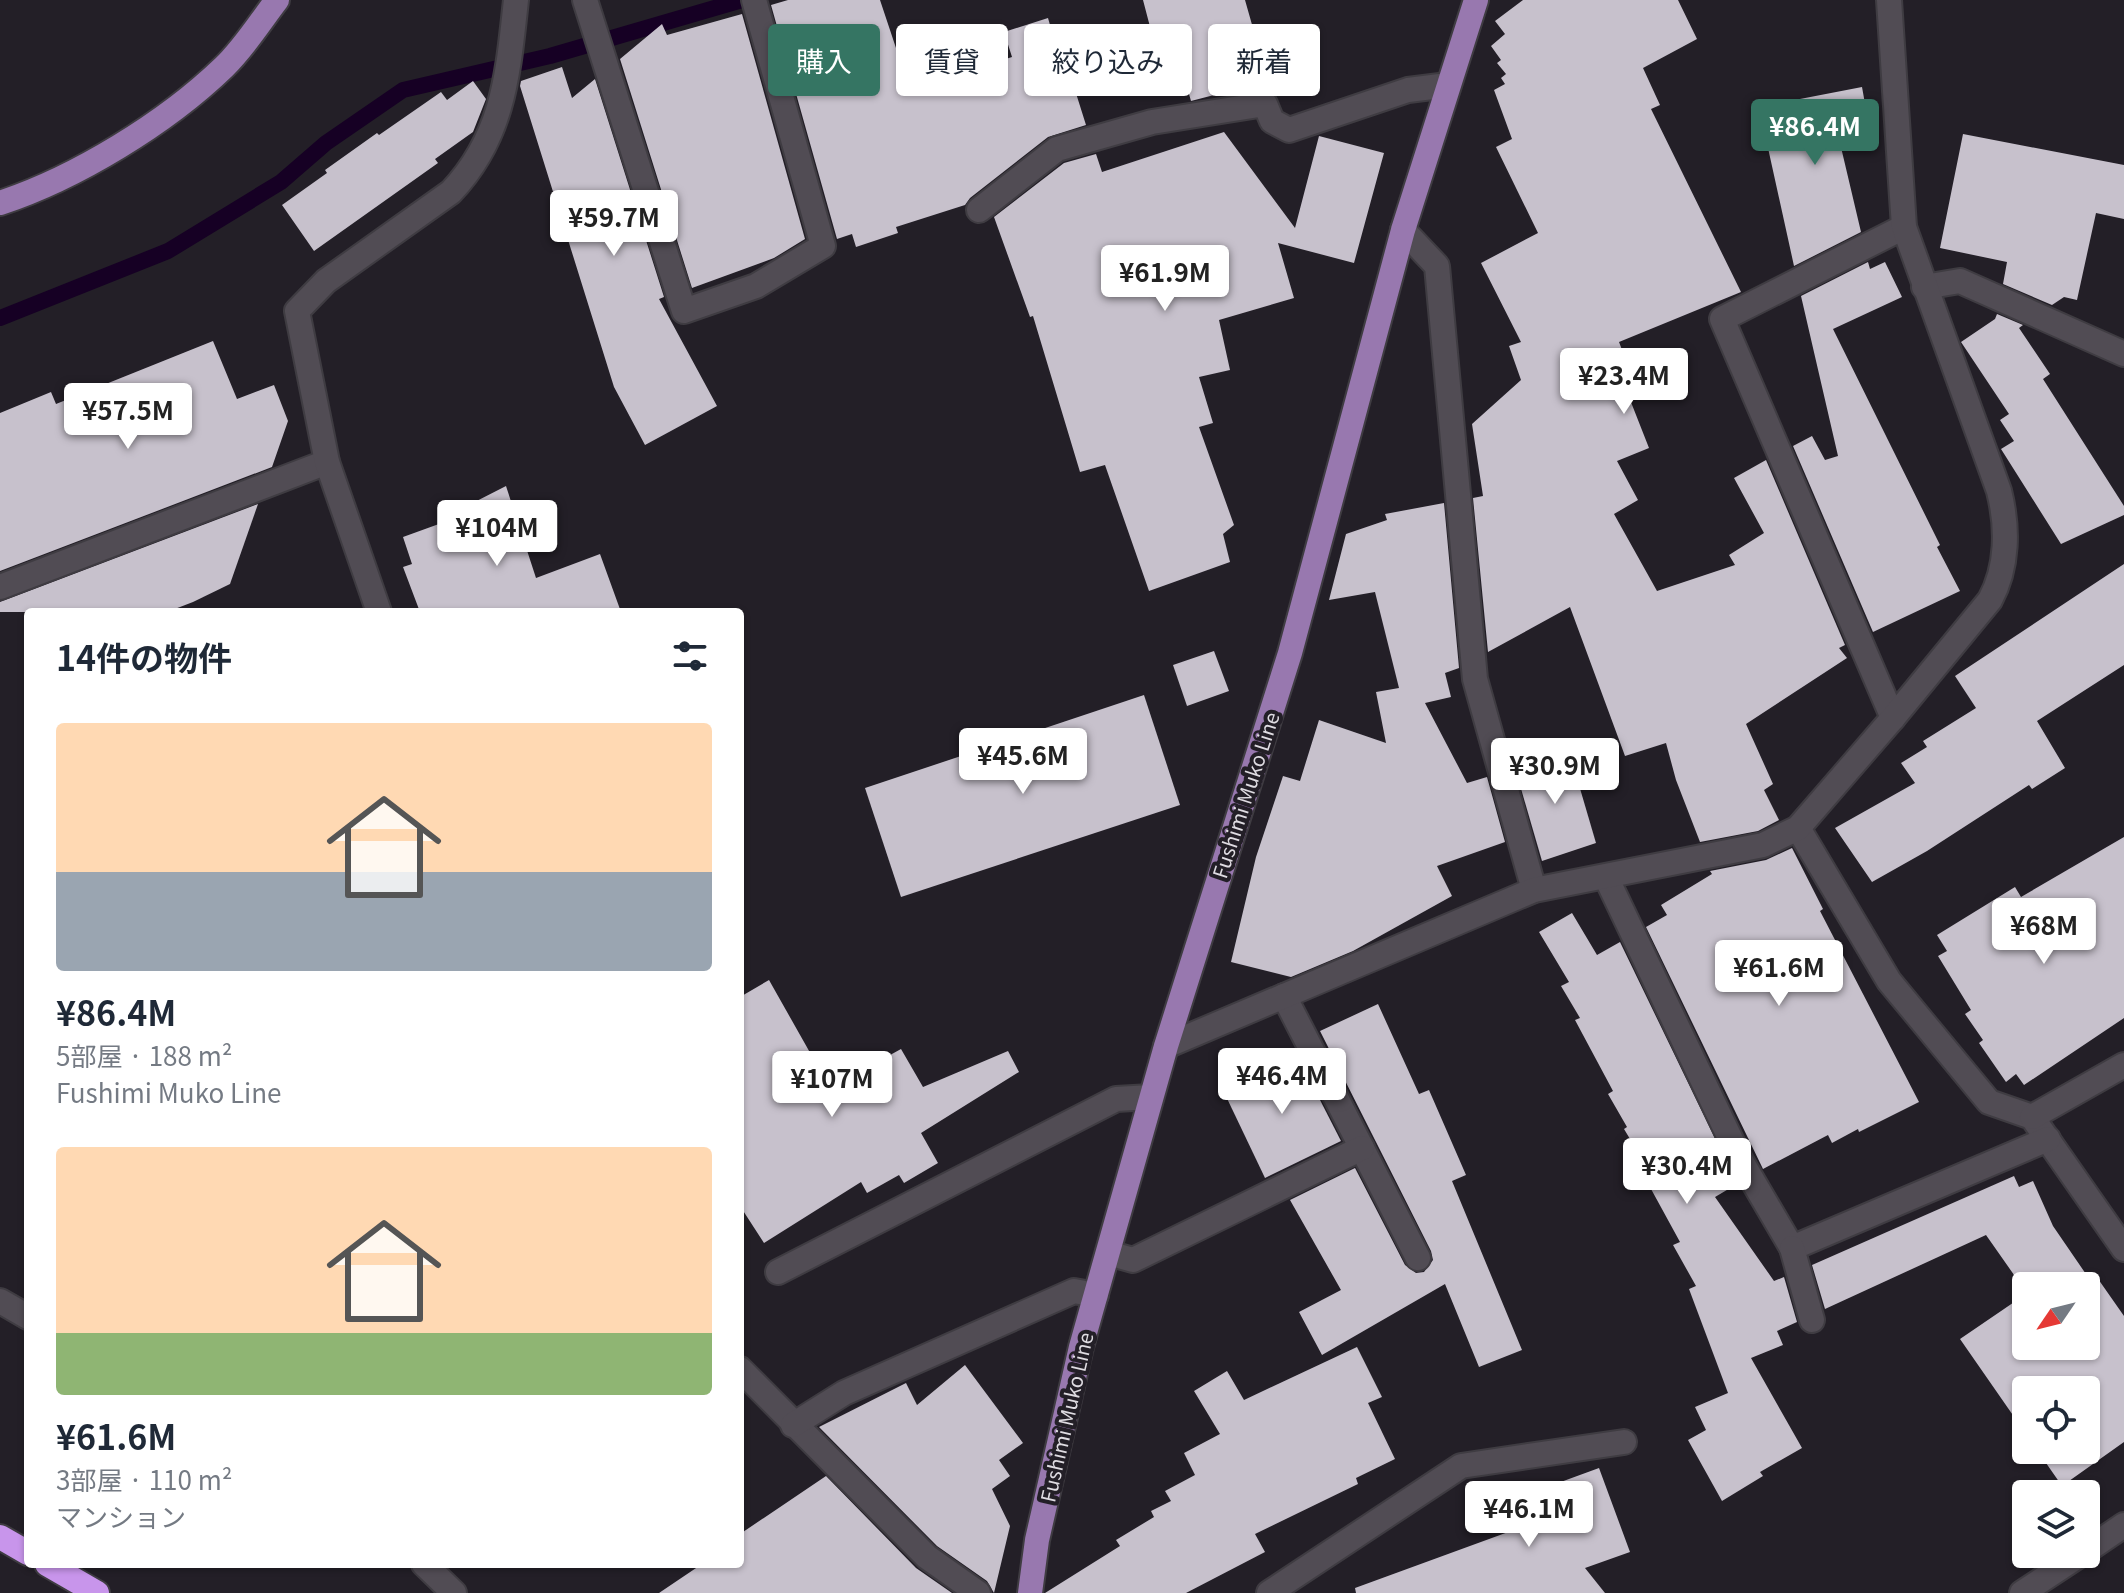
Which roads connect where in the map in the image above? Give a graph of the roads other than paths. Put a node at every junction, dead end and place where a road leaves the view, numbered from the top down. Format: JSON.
{"nodes":[{"id":1,"x":277,"y":0,"type":"edge"},
{"id":2,"x":516,"y":0,"type":"edge"},
{"id":3,"x":585,"y":0,"type":"edge"},
{"id":4,"x":1476,"y":0,"type":"edge"},
{"id":5,"x":1889,"y":0,"type":"edge"},
{"id":6,"x":756,"y":6,"type":"edge"},
{"id":7,"x":1448,"y":85,"type":"junction"},
{"id":8,"x":0,"y":203,"type":"edge"},
{"id":9,"x":979,"y":210,"type":"dead end"},
{"id":10,"x":1904,"y":227,"type":"junction"},
{"id":11,"x":1403,"y":230,"type":"junction"},
{"id":12,"x":1924,"y":287,"type":"junction"},
{"id":13,"x":2124,"y":354,"type":"edge"},
{"id":14,"x":327,"y":462,"type":"junction"},
{"id":15,"x":0,"y":587,"type":"edge"},
{"id":16,"x":378,"y":608,"type":"edge"},
{"id":17,"x":1893,"y":718,"type":"junction"},
{"id":18,"x":1798,"y":828,"type":"junction"},
{"id":19,"x":1606,"y":877,"type":"junction"},
{"id":20,"x":1534,"y":890,"type":"junction"},
{"id":21,"x":1284,"y":996,"type":"junction"},
{"id":22,"x":1166,"y":1046,"type":"junction"},
{"id":23,"x":2124,"y":1065,"type":"edge"},
{"id":24,"x":1151,"y":1097,"type":"junction"},
{"id":25,"x":2032,"y":1117,"type":"junction"},
{"id":26,"x":2048,"y":1139,"type":"junction"},
{"id":27,"x":1362,"y":1148,"type":"junction"},
{"id":28,"x":1792,"y":1248,"type":"junction"},
{"id":29,"x":2124,"y":1249,"type":"edge"},
{"id":30,"x":1108,"y":1253,"type":"junction"},
{"id":31,"x":1418,"y":1258,"type":"dead end"},
{"id":32,"x":778,"y":1272,"type":"dead end"},
{"id":33,"x":1096,"y":1295,"type":"junction"},
{"id":34,"x":0,"y":1301,"type":"edge"},
{"id":35,"x":24,"y":1315,"type":"edge"},
{"id":36,"x":1812,"y":1320,"type":"dead end"},
{"id":37,"x":744,"y":1373,"type":"edge"},
{"id":38,"x":793,"y":1425,"type":"junction"},
{"id":39,"x":1624,"y":1442,"type":"dead end"},
{"id":40,"x":2124,"y":1525,"type":"edge"},
{"id":41,"x":0,"y":1537,"type":"edge"},
{"id":42,"x":2100,"y":1541,"type":"edge"},
{"id":43,"x":24,"y":1551,"type":"edge"},
{"id":44,"x":54,"y":1568,"type":"edge"},
{"id":45,"x":428,"y":1568,"type":"edge"},
{"id":46,"x":2062,"y":1568,"type":"edge"},
{"id":47,"x":2031,"y":1591,"type":"edge"},
{"id":48,"x":97,"y":1593,"type":"edge"},
{"id":49,"x":454,"y":1593,"type":"edge"},
{"id":50,"x":978,"y":1593,"type":"edge"},
{"id":51,"x":1030,"y":1593,"type":"edge"},
{"id":52,"x":1269,"y":1593,"type":"edge"}],
"edges":[{"from":1,"to":8,"type":"main road"},
{"from":2,"to":14,"type":"street"},
{"from":3,"to":6,"type":"street"},
{"from":4,"to":7,"type":"main road","name":"Fushimi Muko Line"},
{"from":5,"to":10,"type":"street"},
{"from":7,"to":9,"type":"street"},
{"from":7,"to":11,"type":"main road","name":"Fushimi Muko Line"},
{"from":10,"to":12,"type":"street"},
{"from":10,"to":17,"type":"street"},
{"from":11,"to":20,"type":"street"},
{"from":11,"to":22,"type":"main road","name":"Fushimi Muko Line"},
{"from":12,"to":13,"type":"street"},
{"from":12,"to":17,"type":"street"},
{"from":14,"to":15,"type":"street"},
{"from":14,"to":16,"type":"street"},
{"from":17,"to":18,"type":"street"},
{"from":18,"to":19,"type":"street"},
{"from":18,"to":25,"type":"street"},
{"from":19,"to":20,"type":"street"},
{"from":19,"to":28,"type":"street"},
{"from":20,"to":21,"type":"street"},
{"from":21,"to":22,"type":"street"},
{"from":21,"to":27,"type":"street"},
{"from":22,"to":24,"type":"main road","name":"Fushimi Muko Line"},
{"from":23,"to":25,"type":"street"},
{"from":24,"to":30,"type":"main road","name":"Fushimi Muko Line"},
{"from":24,"to":32,"type":"street"},
{"from":25,"to":26,"type":"street"},
{"from":26,"to":28,"type":"street"},
{"from":26,"to":29,"type":"street"},
{"from":27,"to":30,"type":"street"},
{"from":27,"to":31,"type":"street"},
{"from":28,"to":36,"type":"street"},
{"from":30,"to":33,"type":"main road","name":"Fushimi Muko Line"},
{"from":33,"to":38,"type":"street"},
{"from":33,"to":51,"type":"main road","name":"Fushimi Muko Line"},
{"from":34,"to":35,"type":"street"},
{"from":37,"to":38,"type":"street"},
{"from":38,"to":50,"type":"street"},
{"from":39,"to":52,"type":"street"},
{"from":40,"to":42,"type":"street"},
{"from":41,"to":43,"type":"highway"},
{"from":44,"to":48,"type":"highway"},
{"from":45,"to":49,"type":"street"},
{"from":46,"to":47,"type":"street"}]}
